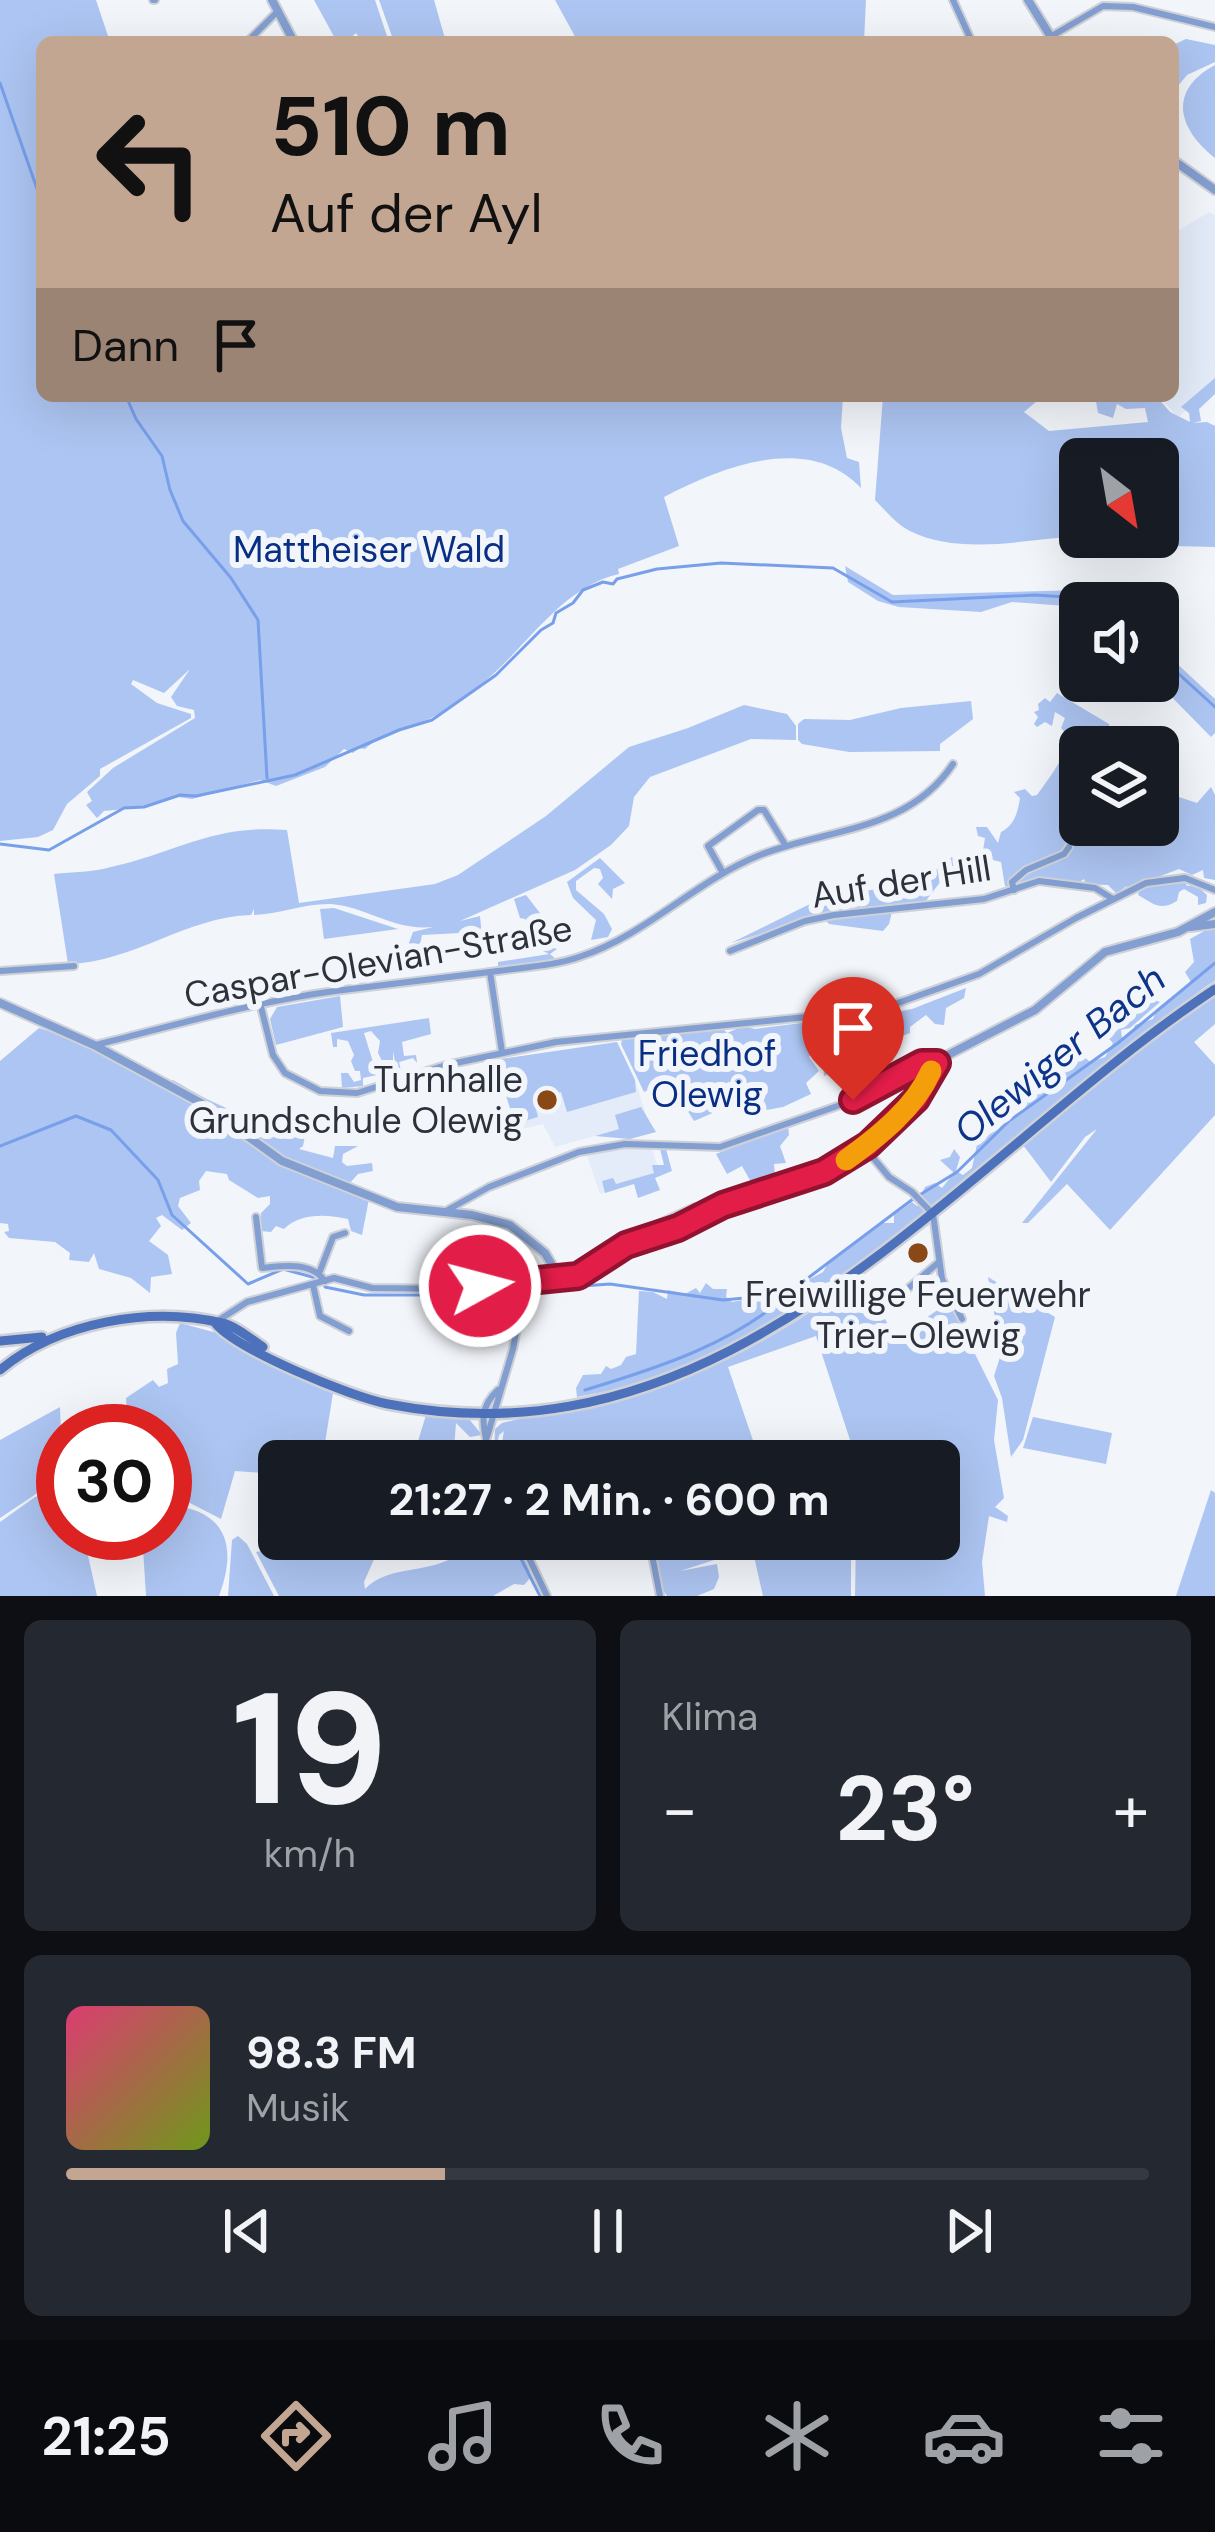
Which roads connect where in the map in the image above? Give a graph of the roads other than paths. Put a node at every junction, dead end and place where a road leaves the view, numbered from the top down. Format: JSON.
{"nodes":[{"id":1,"x":272,"y":0,"type":"edge"},
{"id":2,"x":953,"y":0,"type":"edge"},
{"id":3,"x":1028,"y":0,"type":"edge"},
{"id":4,"x":1102,"y":3,"type":"edge"},
{"id":5,"x":277,"y":12,"type":"junction"},
{"id":6,"x":1215,"y":28,"type":"edge"},
{"id":7,"x":253,"y":36,"type":"edge"},
{"id":8,"x":291,"y":36,"type":"edge"},
{"id":9,"x":969,"y":36,"type":"edge"},
{"id":10,"x":1050,"y":36,"type":"edge"},
{"id":11,"x":1056,"y":36,"type":"edge"},
{"id":12,"x":1179,"y":164,"type":"edge"},
{"id":13,"x":1215,"y":190,"type":"edge"},
{"id":14,"x":953,"y":764,"type":"dead end"},
{"id":15,"x":786,"y":846,"type":"junction"},
{"id":16,"x":1069,"y":847,"type":"dead end"},
{"id":17,"x":723,"y":874,"type":"junction"},
{"id":18,"x":1014,"y":890,"type":"junction"},
{"id":19,"x":1215,"y":890,"type":"edge"},
{"id":20,"x":1113,"y":899,"type":"junction"},
{"id":21,"x":1215,"y":912,"type":"edge"},
{"id":22,"x":1215,"y":924,"type":"edge"},
{"id":23,"x":1188,"y":927,"type":"junction"},
{"id":24,"x":730,"y":951,"type":"dead end"},
{"id":25,"x":74,"y":966,"type":"dead end"},
{"id":26,"x":0,"y":971,"type":"edge"},
{"id":27,"x":490,"y":972,"type":"junction"},
{"id":28,"x":1215,"y":988,"type":"edge"},
{"id":29,"x":0,"y":1003,"type":"edge"},
{"id":30,"x":260,"y":1003,"type":"junction"},
{"id":31,"x":94,"y":1045,"type":"junction"},
{"id":32,"x":502,"y":1052,"type":"junction"},
{"id":33,"x":937,"y":1063,"type":"junction"},
{"id":34,"x":864,"y":1148,"type":"junction"},
{"id":35,"x":695,"y":1207,"type":"dead end"},
{"id":36,"x":444,"y":1212,"type":"junction"},
{"id":37,"x":933,"y":1214,"type":"junction"},
{"id":38,"x":256,"y":1216,"type":"dead end"},
{"id":39,"x":345,"y":1233,"type":"dead end"},
{"id":40,"x":638,"y":1241,"type":"junction"},
{"id":41,"x":939,"y":1262,"type":"junction"},
{"id":42,"x":322,"y":1277,"type":"junction"},
{"id":43,"x":551,"y":1278,"type":"junction"},
{"id":44,"x":313,"y":1285,"type":"junction"},
{"id":45,"x":525,"y":1286,"type":"junction"},
{"id":46,"x":897,"y":1298,"type":"dead end"},
{"id":47,"x":962,"y":1319,"type":"dead end"},
{"id":48,"x":215,"y":1324,"type":"junction"},
{"id":49,"x":349,"y":1331,"type":"dead end"},
{"id":50,"x":48,"y":1337,"type":"junction"},
{"id":51,"x":1,"y":1341,"type":"edge"},
{"id":52,"x":0,"y":1350,"type":"edge"},
{"id":53,"x":15,"y":1358,"type":"junction"},
{"id":54,"x":0,"y":1370,"type":"edge"},
{"id":55,"x":498,"y":1390,"type":"junction"},
{"id":56,"x":482,"y":1414,"type":"junction"},
{"id":57,"x":495,"y":1414,"type":"junction"},
{"id":58,"x":487,"y":1436,"type":"junction"},
{"id":59,"x":487,"y":1440,"type":"edge"},
{"id":60,"x":530,"y":1560,"type":"edge"},
{"id":61,"x":653,"y":1560,"type":"edge"},
{"id":62,"x":548,"y":1596,"type":"edge"},
{"id":63,"x":660,"y":1596,"type":"edge"}],
"edges":[{"from":1,"to":5,"type":"street"},
{"from":2,"to":9,"type":"street"},
{"from":3,"to":10,"type":"street"},
{"from":4,"to":6,"type":"street"},
{"from":4,"to":11,"type":"street"},
{"from":5,"to":7,"type":"street"},
{"from":5,"to":8,"type":"street"},
{"from":12,"to":13,"type":"street"},
{"from":14,"to":15,"type":"street","name":"Caspar-Olevian-Straße"},
{"from":15,"to":17,"type":"street","name":"Caspar-Olevian-Straße"},
{"from":15,"to":17,"type":"street"},
{"from":16,"to":18,"type":"street","name":"Auf der Hill"},
{"from":17,"to":27,"type":"street","name":"Caspar-Olevian-Straße"},
{"from":18,"to":20,"type":"street","name":"Auf der Hill"},
{"from":18,"to":24,"type":"street","name":"Auf der Hill"},
{"from":19,"to":20,"type":"street"},
{"from":20,"to":32,"type":"street"},
{"from":21,"to":23,"type":"street"},
{"from":22,"to":23,"type":"street"},
{"from":23,"to":33,"type":"street"},
{"from":25,"to":26,"type":"street"},
{"from":27,"to":30,"type":"street","name":"Caspar-Olevian-Straße"},
{"from":27,"to":32,"type":"street"},
{"from":28,"to":37,"type":"main road"},
{"from":29,"to":31,"type":"street"},
{"from":30,"to":31,"type":"street","name":"Caspar-Olevian-Straße"},
{"from":30,"to":32,"type":"street"},
{"from":31,"to":36,"type":"street"},
{"from":33,"to":34,"type":"street"},
{"from":33,"to":36,"type":"street"},
{"from":34,"to":37,"type":"street"},
{"from":34,"to":40,"type":"street"},
{"from":35,"to":40,"type":"street"},
{"from":36,"to":43,"type":"street"},
{"from":37,"to":41,"type":"street"},
{"from":37,"to":57,"type":"main road"},
{"from":38,"to":42,"type":"street"},
{"from":39,"to":42,"type":"street"},
{"from":40,"to":43,"type":"street"},
{"from":41,"to":46,"type":"street"},
{"from":41,"to":47,"type":"street"},
{"from":42,"to":44,"type":"street"},
{"from":42,"to":45,"type":"street"},
{"from":43,"to":45,"type":"street"},
{"from":44,"to":48,"type":"street"},
{"from":44,"to":49,"type":"street"},
{"from":45,"to":55,"type":"street"},
{"from":48,"to":50,"type":"main road"},
{"from":48,"to":56,"type":"main road"},
{"from":50,"to":51,"type":"main road"},
{"from":50,"to":53,"type":"main road"},
{"from":51,"to":53,"type":"main road"},
{"from":52,"to":53,"type":"main road"},
{"from":53,"to":54,"type":"main road"},
{"from":55,"to":56,"type":"street"},
{"from":55,"to":57,"type":"street"},
{"from":56,"to":57,"type":"main road"},
{"from":56,"to":58,"type":"street"},
{"from":57,"to":58,"type":"street"},
{"from":58,"to":59,"type":"street"},
{"from":60,"to":62,"type":"street"},
{"from":61,"to":63,"type":"street"}]}
